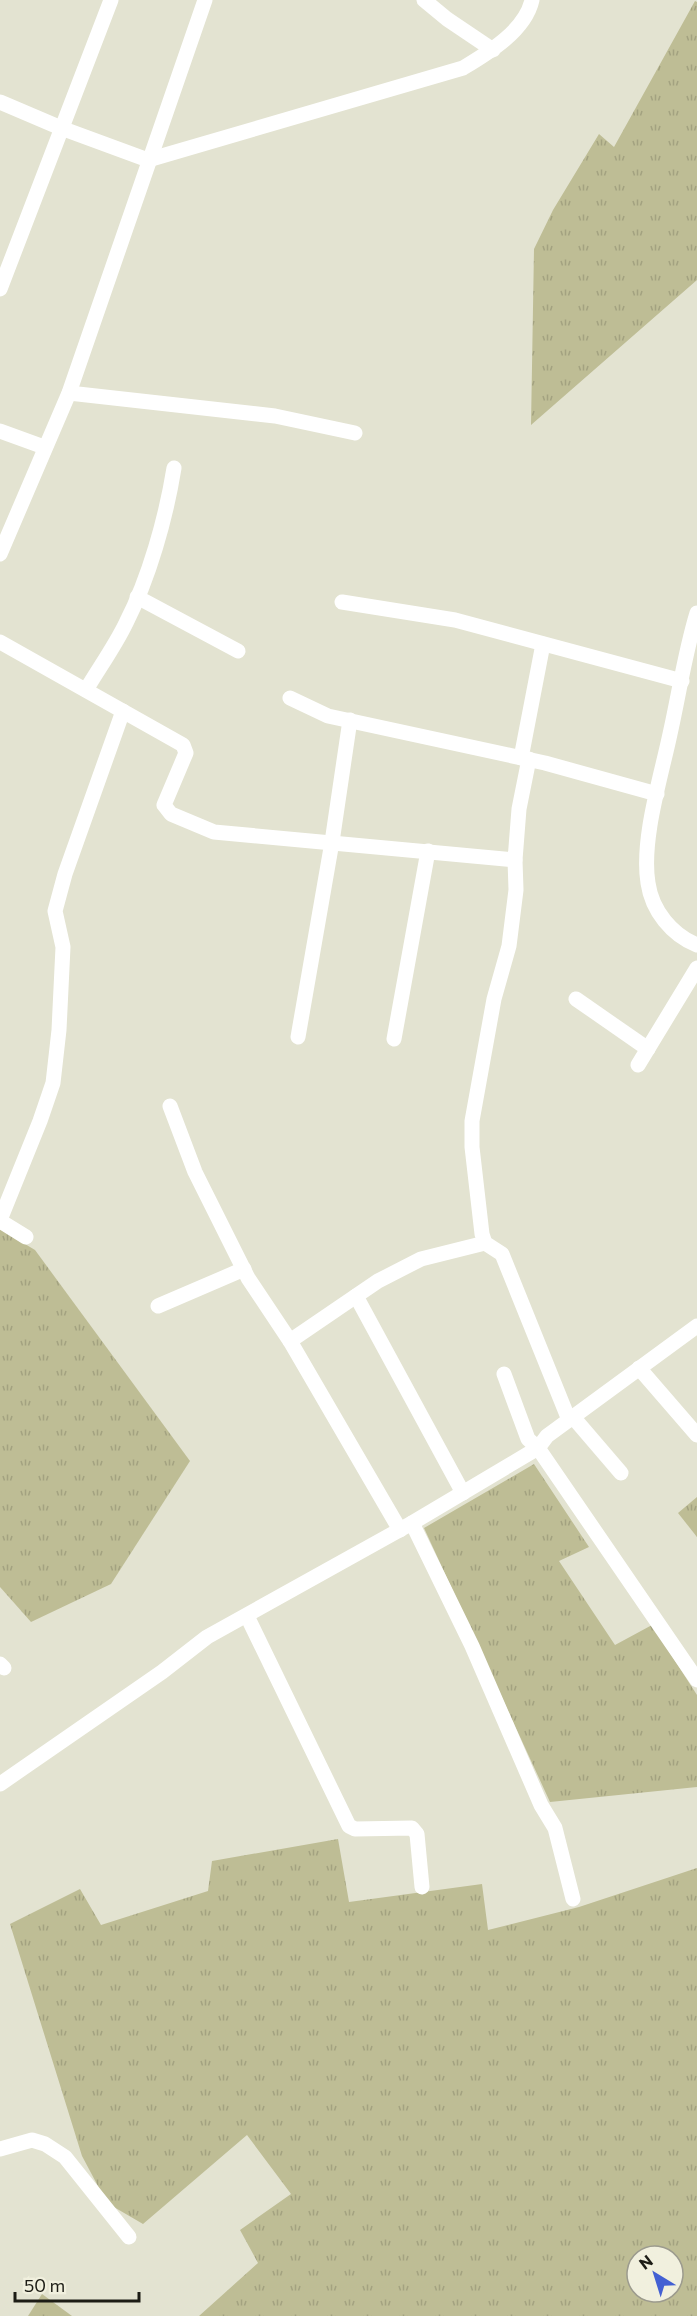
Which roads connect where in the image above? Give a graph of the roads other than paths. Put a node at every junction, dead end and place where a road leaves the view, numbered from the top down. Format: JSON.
{"nodes":[{"id":1,"x":111,"y":0,"type":"edge"},
{"id":2,"x":205,"y":0,"type":"edge"},
{"id":3,"x":424,"y":0,"type":"edge"},
{"id":4,"x":532,"y":0,"type":"edge"},
{"id":5,"x":493,"y":50,"type":"junction"},
{"id":6,"x":0,"y":102,"type":"edge"},
{"id":7,"x":61,"y":128,"type":"junction"},
{"id":8,"x":148,"y":160,"type":"junction"},
{"id":9,"x":0,"y":290,"type":"edge"},
{"id":10,"x":69,"y":393,"type":"junction"},
{"id":11,"x":0,"y":431,"type":"edge"},
{"id":12,"x":355,"y":433,"type":"dead end"},
{"id":13,"x":44,"y":447,"type":"junction"},
{"id":14,"x":174,"y":468,"type":"dead end"},
{"id":15,"x":0,"y":554,"type":"edge"},
{"id":16,"x":137,"y":597,"type":"junction"},
{"id":17,"x":342,"y":602,"type":"dead end"},
{"id":18,"x":696,"y":619,"type":"edge"},
{"id":19,"x":0,"y":642,"type":"edge"},
{"id":20,"x":543,"y":644,"type":"junction"},
{"id":21,"x":237,"y":651,"type":"dead end"},
{"id":22,"x":682,"y":681,"type":"junction"},
{"id":23,"x":86,"y":690,"type":"junction"},
{"id":24,"x":290,"y":698,"type":"dead end"},
{"id":25,"x":123,"y":711,"type":"junction"},
{"id":26,"x":350,"y":720,"type":"junction"},
{"id":27,"x":525,"y":759,"type":"junction"},
{"id":28,"x":657,"y":794,"type":"junction"},
{"id":29,"x":332,"y":842,"type":"junction"},
{"id":30,"x":428,"y":851,"type":"junction"},
{"id":31,"x":515,"y":860,"type":"junction"},
{"id":32,"x":697,"y":945,"type":"edge"},
{"id":33,"x":697,"y":968,"type":"edge"},
{"id":34,"x":576,"y":999,"type":"dead end"},
{"id":35,"x":298,"y":1037,"type":"dead end"},
{"id":36,"x":394,"y":1039,"type":"dead end"},
{"id":37,"x":648,"y":1049,"type":"junction"},
{"id":38,"x":638,"y":1065,"type":"dead end"},
{"id":39,"x":170,"y":1106,"type":"dead end"},
{"id":40,"x":0,"y":1220,"type":"edge"},
{"id":41,"x":26,"y":1237,"type":"dead end"},
{"id":42,"x":485,"y":1243,"type":"junction"},
{"id":43,"x":244,"y":1269,"type":"junction"},
{"id":44,"x":356,"y":1296,"type":"junction"},
{"id":45,"x":158,"y":1306,"type":"dead end"},
{"id":46,"x":697,"y":1326,"type":"edge"},
{"id":47,"x":290,"y":1341,"type":"junction"},
{"id":48,"x":639,"y":1368,"type":"junction"},
{"id":49,"x":504,"y":1374,"type":"dead end"},
{"id":50,"x":571,"y":1418,"type":"junction"},
{"id":51,"x":697,"y":1435,"type":"edge"},
{"id":52,"x":538,"y":1448,"type":"junction"},
{"id":53,"x":621,"y":1473,"type":"dead end"},
{"id":54,"x":463,"y":1493,"type":"junction"},
{"id":55,"x":406,"y":1526,"type":"junction"},
{"id":56,"x":247,"y":1616,"type":"junction"},
{"id":57,"x":697,"y":1680,"type":"edge"},
{"id":58,"x":0,"y":1784,"type":"edge"},
{"id":59,"x":422,"y":1887,"type":"dead end"},
{"id":60,"x":573,"y":1899,"type":"dead end"},
{"id":61,"x":0,"y":2149,"type":"edge"},
{"id":62,"x":129,"y":2237,"type":"dead end"}],
"edges":[{"from":1,"to":7,"type":"street"},
{"from":2,"to":8,"type":"street"},
{"from":3,"to":5,"type":"street"},
{"from":4,"to":5,"type":"street"},
{"from":5,"to":8,"type":"street"},
{"from":6,"to":7,"type":"street"},
{"from":7,"to":8,"type":"street"},
{"from":7,"to":9,"type":"street"},
{"from":8,"to":10,"type":"street"},
{"from":10,"to":12,"type":"street"},
{"from":10,"to":13,"type":"street"},
{"from":11,"to":13,"type":"street"},
{"from":13,"to":15,"type":"street"},
{"from":14,"to":16,"type":"street"},
{"from":16,"to":21,"type":"street"},
{"from":16,"to":23,"type":"street"},
{"from":17,"to":20,"type":"street"},
{"from":18,"to":22,"type":"street"},
{"from":19,"to":23,"type":"street"},
{"from":20,"to":22,"type":"street"},
{"from":20,"to":27,"type":"street"},
{"from":22,"to":28,"type":"street"},
{"from":23,"to":25,"type":"street"},
{"from":24,"to":26,"type":"street"},
{"from":25,"to":29,"type":"street"},
{"from":25,"to":40,"type":"street"},
{"from":26,"to":27,"type":"street"},
{"from":26,"to":29,"type":"street"},
{"from":27,"to":28,"type":"street"},
{"from":27,"to":31,"type":"street"},
{"from":28,"to":32,"type":"street"},
{"from":29,"to":30,"type":"street"},
{"from":29,"to":35,"type":"street"},
{"from":30,"to":31,"type":"street"},
{"from":30,"to":36,"type":"street"},
{"from":31,"to":42,"type":"street"},
{"from":33,"to":37,"type":"street"},
{"from":34,"to":37,"type":"street"},
{"from":37,"to":38,"type":"street"},
{"from":39,"to":43,"type":"street"},
{"from":40,"to":41,"type":"street"},
{"from":42,"to":44,"type":"street"},
{"from":42,"to":50,"type":"street"},
{"from":43,"to":45,"type":"street"},
{"from":43,"to":47,"type":"street"},
{"from":44,"to":47,"type":"street"},
{"from":44,"to":54,"type":"street"},
{"from":46,"to":48,"type":"street"},
{"from":47,"to":55,"type":"street"},
{"from":48,"to":50,"type":"street"},
{"from":48,"to":51,"type":"street"},
{"from":49,"to":52,"type":"street"},
{"from":50,"to":52,"type":"street"},
{"from":50,"to":53,"type":"street"},
{"from":52,"to":54,"type":"street"},
{"from":52,"to":57,"type":"street"},
{"from":54,"to":55,"type":"street"},
{"from":55,"to":56,"type":"street"},
{"from":55,"to":60,"type":"street"},
{"from":56,"to":58,"type":"street"},
{"from":56,"to":59,"type":"street"},
{"from":61,"to":62,"type":"street"}]}
